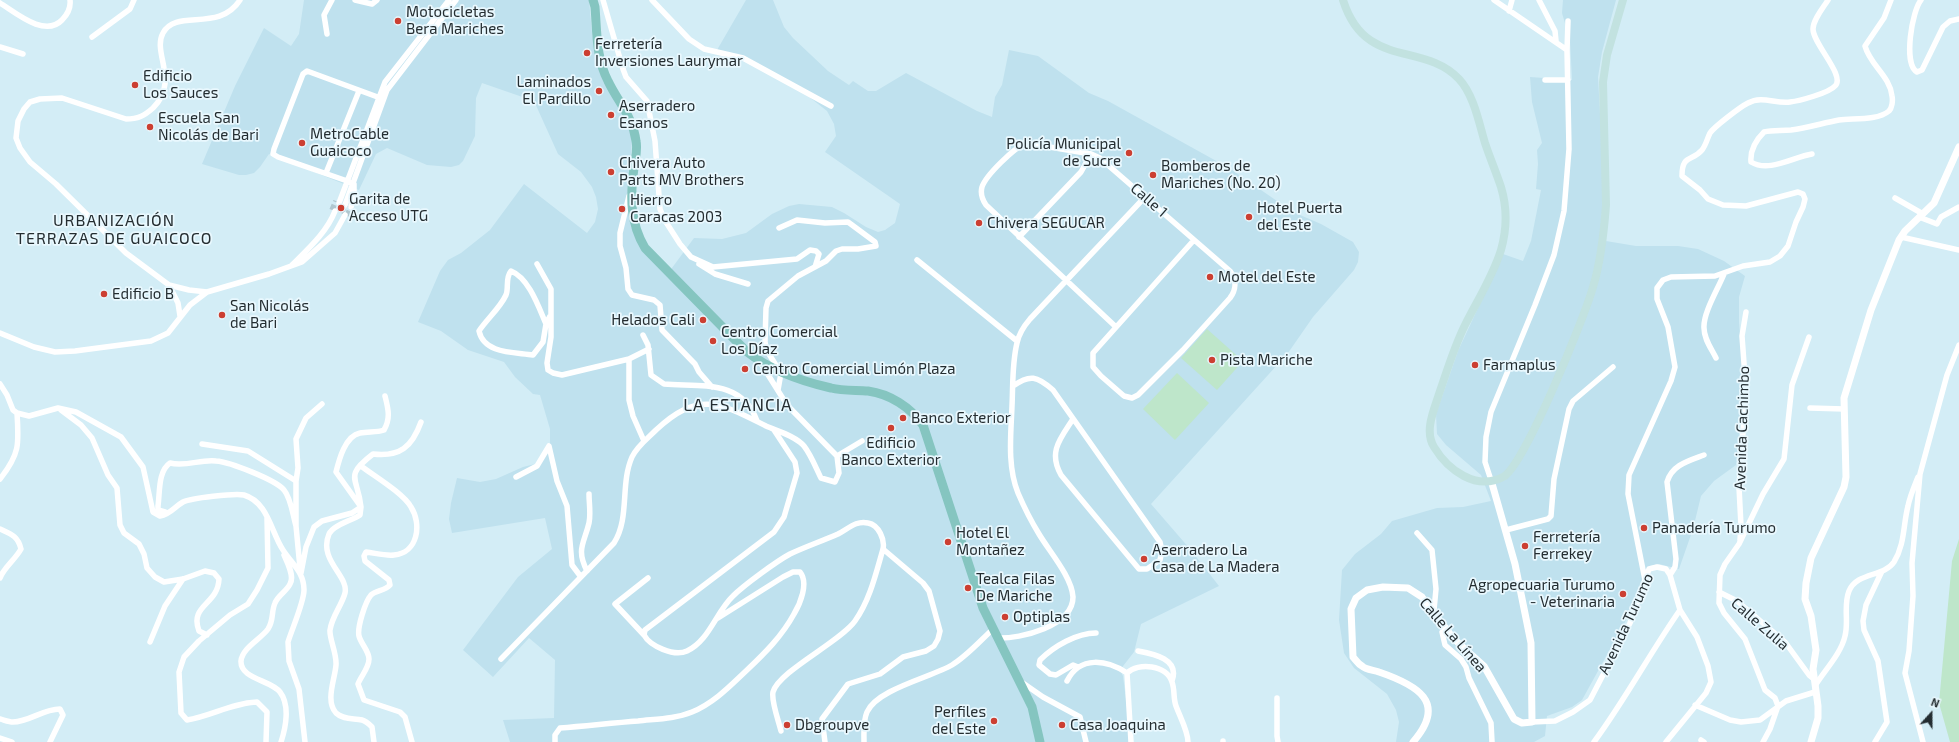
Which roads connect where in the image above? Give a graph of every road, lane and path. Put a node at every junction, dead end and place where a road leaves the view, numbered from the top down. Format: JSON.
{"nodes":[{"id":1,"x":70,"y":0,"type":"edge"},
{"id":2,"x":134,"y":0,"type":"edge"},
{"id":3,"x":240,"y":0,"type":"edge"},
{"id":4,"x":332,"y":0,"type":"edge"},
{"id":5,"x":355,"y":0,"type":"edge"},
{"id":6,"x":377,"y":0,"type":"edge"},
{"id":7,"x":449,"y":0,"type":"edge"},
{"id":8,"x":456,"y":0,"type":"edge"},
{"id":9,"x":592,"y":0,"type":"edge"},
{"id":10,"x":603,"y":0,"type":"edge"},
{"id":11,"x":652,"y":0,"type":"edge"},
{"id":12,"x":1343,"y":0,"type":"edge"},
{"id":13,"x":1494,"y":0,"type":"edge"},
{"id":14,"x":1512,"y":0,"type":"edge"},
{"id":15,"x":1539,"y":0,"type":"edge"},
{"id":16,"x":1623,"y":0,"type":"edge"},
{"id":17,"x":1828,"y":0,"type":"edge"},
{"id":18,"x":1891,"y":0,"type":"edge"},
{"id":19,"x":1921,"y":0,"type":"edge"},
{"id":20,"x":0,"y":3,"type":"edge"},
{"id":21,"x":1509,"y":11,"type":"junction"},
{"id":22,"x":1959,"y":19,"type":"edge"},
{"id":23,"x":1568,"y":20,"type":"dead end"},
{"id":24,"x":327,"y":34,"type":"dead end"},
{"id":25,"x":92,"y":37,"type":"dead end"},
{"id":26,"x":1556,"y":41,"type":"junction"},
{"id":27,"x":0,"y":47,"type":"edge"},
{"id":28,"x":1567,"y":50,"type":"junction"},
{"id":29,"x":23,"y":54,"type":"dead end"},
{"id":30,"x":1545,"y":80,"type":"dead end"},
{"id":31,"x":1568,"y":80,"type":"junction"},
{"id":32,"x":358,"y":91,"type":"junction"},
{"id":33,"x":381,"y":98,"type":"junction"},
{"id":34,"x":831,"y":106,"type":"dead end"},
{"id":35,"x":1959,"y":147,"type":"edge"},
{"id":36,"x":1091,"y":154,"type":"junction"},
{"id":37,"x":1812,"y":154,"type":"dead end"},
{"id":38,"x":326,"y":173,"type":"junction"},
{"id":39,"x":349,"y":185,"type":"junction"},
{"id":40,"x":631,"y":188,"type":"junction"},
{"id":41,"x":1145,"y":197,"type":"junction"},
{"id":42,"x":1895,"y":198,"type":"dead end"},
{"id":43,"x":1959,"y":207,"type":"edge"},
{"id":44,"x":1921,"y":216,"type":"junction"},
{"id":45,"x":778,"y":228,"type":"dead end"},
{"id":46,"x":1019,"y":236,"type":"junction"},
{"id":47,"x":1901,"y":237,"type":"junction"},
{"id":48,"x":1194,"y":240,"type":"junction"},
{"id":49,"x":1959,"y":250,"type":"edge"},
{"id":50,"x":691,"y":257,"type":"junction"},
{"id":51,"x":917,"y":260,"type":"dead end"},
{"id":52,"x":537,"y":264,"type":"dead end"},
{"id":53,"x":290,"y":266,"type":"junction"},
{"id":54,"x":815,"y":267,"type":"junction"},
{"id":55,"x":1724,"y":274,"type":"junction"},
{"id":56,"x":1066,"y":281,"type":"junction"},
{"id":57,"x":748,"y":284,"type":"dead end"},
{"id":58,"x":169,"y":285,"type":"junction"},
{"id":59,"x":207,"y":292,"type":"junction"},
{"id":60,"x":1746,"y":312,"type":"dead end"},
{"id":61,"x":180,"y":316,"type":"junction"},
{"id":62,"x":550,"y":316,"type":"junction"},
{"id":63,"x":546,"y":324,"type":"junction"},
{"id":64,"x":1116,"y":327,"type":"junction"},
{"id":65,"x":0,"y":333,"type":"edge"},
{"id":66,"x":643,"y":335,"type":"dead end"},
{"id":67,"x":1809,"y":337,"type":"dead end"},
{"id":68,"x":1017,"y":341,"type":"junction"},
{"id":69,"x":1959,"y":345,"type":"edge"},
{"id":70,"x":649,"y":349,"type":"junction"},
{"id":71,"x":1957,"y":355,"type":"edge"},
{"id":72,"x":1716,"y":358,"type":"dead end"},
{"id":73,"x":629,"y":359,"type":"junction"},
{"id":74,"x":760,"y":362,"type":"junction"},
{"id":75,"x":1613,"y":367,"type":"dead end"},
{"id":76,"x":781,"y":373,"type":"junction"},
{"id":77,"x":0,"y":384,"type":"edge"},
{"id":78,"x":1012,"y":386,"type":"junction"},
{"id":79,"x":712,"y":387,"type":"junction"},
{"id":80,"x":778,"y":390,"type":"junction"},
{"id":81,"x":385,"y":396,"type":"dead end"},
{"id":82,"x":322,"y":404,"type":"dead end"},
{"id":83,"x":58,"y":408,"type":"junction"},
{"id":84,"x":1810,"y":408,"type":"dead end"},
{"id":85,"x":1844,"y":409,"type":"junction"},
{"id":86,"x":17,"y":413,"type":"junction"},
{"id":87,"x":1073,"y":419,"type":"junction"},
{"id":88,"x":757,"y":421,"type":"junction"},
{"id":89,"x":421,"y":422,"type":"dead end"},
{"id":90,"x":774,"y":430,"type":"junction"},
{"id":91,"x":644,"y":441,"type":"junction"},
{"id":92,"x":862,"y":441,"type":"dead end"},
{"id":93,"x":202,"y":444,"type":"dead end"},
{"id":94,"x":1704,"y":455,"type":"dead end"},
{"id":95,"x":837,"y":456,"type":"junction"},
{"id":96,"x":361,"y":466,"type":"junction"},
{"id":97,"x":1920,"y":474,"type":"junction"},
{"id":98,"x":516,"y":477,"type":"dead end"},
{"id":99,"x":0,"y":479,"type":"edge"},
{"id":100,"x":1491,"y":480,"type":"junction"},
{"id":101,"x":296,"y":481,"type":"junction"},
{"id":102,"x":589,"y":494,"type":"dead end"},
{"id":103,"x":360,"y":507,"type":"junction"},
{"id":104,"x":165,"y":512,"type":"dead end"},
{"id":105,"x":267,"y":516,"type":"junction"},
{"id":106,"x":296,"y":526,"type":"junction"},
{"id":107,"x":0,"y":529,"type":"edge"},
{"id":108,"x":1506,"y":530,"type":"junction"},
{"id":109,"x":1417,"y":533,"type":"dead end"},
{"id":110,"x":1739,"y":544,"type":"junction"},
{"id":111,"x":282,"y":549,"type":"junction"},
{"id":112,"x":883,"y":550,"type":"junction"},
{"id":113,"x":587,"y":571,"type":"junction"},
{"id":114,"x":1882,"y":571,"type":"junction"},
{"id":115,"x":300,"y":572,"type":"junction"},
{"id":116,"x":1670,"y":576,"type":"junction"},
{"id":117,"x":0,"y":578,"type":"edge"},
{"id":118,"x":581,"y":578,"type":"junction"},
{"id":119,"x":648,"y":578,"type":"dead end"},
{"id":120,"x":183,"y":579,"type":"junction"},
{"id":121,"x":1645,"y":580,"type":"junction"},
{"id":122,"x":1719,"y":592,"type":"junction"},
{"id":123,"x":1434,"y":610,"type":"junction"},
{"id":124,"x":1680,"y":610,"type":"junction"},
{"id":125,"x":716,"y":620,"type":"junction"},
{"id":126,"x":1447,"y":629,"type":"junction"},
{"id":127,"x":995,"y":633,"type":"junction"},
{"id":128,"x":1096,"y":633,"type":"dead end"},
{"id":129,"x":206,"y":635,"type":"junction"},
{"id":130,"x":644,"y":635,"type":"junction"},
{"id":131,"x":150,"y":642,"type":"dead end"},
{"id":132,"x":1138,"y":650,"type":"dead end"},
{"id":133,"x":501,"y":659,"type":"dead end"},
{"id":134,"x":1078,"y":667,"type":"junction"},
{"id":135,"x":1127,"y":673,"type":"junction"},
{"id":136,"x":1018,"y":679,"type":"junction"},
{"id":137,"x":1067,"y":681,"type":"dead end"},
{"id":138,"x":1172,"y":681,"type":"junction"},
{"id":139,"x":1815,"y":686,"type":"junction"},
{"id":140,"x":1277,"y":698,"type":"dead end"},
{"id":141,"x":1695,"y":705,"type":"junction"},
{"id":142,"x":1778,"y":706,"type":"junction"},
{"id":143,"x":0,"y":719,"type":"edge"},
{"id":144,"x":1532,"y":722,"type":"junction"},
{"id":145,"x":781,"y":731,"type":"dead end"},
{"id":146,"x":0,"y":738,"type":"edge"},
{"id":147,"x":12,"y":742,"type":"edge"},
{"id":148,"x":50,"y":742,"type":"edge"},
{"id":149,"x":266,"y":742,"type":"edge"},
{"id":150,"x":281,"y":742,"type":"edge"},
{"id":151,"x":305,"y":742,"type":"edge"},
{"id":152,"x":374,"y":742,"type":"edge"},
{"id":153,"x":412,"y":742,"type":"edge"},
{"id":154,"x":555,"y":742,"type":"edge"},
{"id":155,"x":825,"y":742,"type":"edge"},
{"id":156,"x":864,"y":742,"type":"edge"},
{"id":157,"x":1040,"y":742,"type":"edge"},
{"id":158,"x":1086,"y":742,"type":"edge"},
{"id":159,"x":1131,"y":742,"type":"edge"},
{"id":160,"x":1188,"y":742,"type":"edge"},
{"id":161,"x":1278,"y":742,"type":"edge"},
{"id":162,"x":1413,"y":742,"type":"edge"},
{"id":163,"x":1492,"y":742,"type":"edge"},
{"id":164,"x":1594,"y":742,"type":"edge"},
{"id":165,"x":1666,"y":742,"type":"edge"},
{"id":166,"x":1763,"y":742,"type":"edge"},
{"id":167,"x":1812,"y":742,"type":"edge"},
{"id":168,"x":1875,"y":742,"type":"edge"},
{"id":169,"x":1923,"y":742,"type":"edge"}],
"edges":[{"from":1,"to":20,"type":"street"},
{"from":2,"to":25,"type":"street"},
{"from":3,"to":58,"type":"street"},
{"from":4,"to":24,"type":"street"},
{"from":5,"to":6,"type":"street"},
{"from":7,"to":33,"type":"street"},
{"from":8,"to":33,"type":"street"},
{"from":9,"to":40,"type":"main road"},
{"from":10,"to":50,"type":"street"},
{"from":11,"to":34,"type":"street"},
{"from":12,"to":100,"type":"main road"},
{"from":13,"to":21,"type":"street"},
{"from":14,"to":21,"type":"street"},
{"from":15,"to":26,"type":"street"},
{"from":16,"to":100,"type":"main road"},
{"from":17,"to":55,"type":"street"},
{"from":18,"to":37,"type":"street"},
{"from":19,"to":22,"type":"street"},
{"from":21,"to":26,"type":"street"},
{"from":23,"to":28,"type":"street"},
{"from":26,"to":28,"type":"street"},
{"from":27,"to":29,"type":"street"},
{"from":28,"to":31,"type":"street"},
{"from":30,"to":31,"type":"street"},
{"from":31,"to":100,"type":"street"},
{"from":32,"to":33,"type":"street"},
{"from":32,"to":38,"type":"street"},
{"from":32,"to":38,"type":"street"},
{"from":33,"to":39,"type":"street"},
{"from":35,"to":44,"type":"street"},
{"from":36,"to":41,"type":"street","name":"Calle 1"},
{"from":36,"to":46,"type":"street"},
{"from":36,"to":46,"type":"street","name":"Calle 1"},
{"from":38,"to":39,"type":"street"},
{"from":39,"to":39,"type":"street"},
{"from":40,"to":74,"type":"main road"},
{"from":40,"to":79,"type":"street"},
{"from":41,"to":48,"type":"street","name":"Calle 1"},
{"from":41,"to":56,"type":"street"},
{"from":42,"to":44,"type":"street"},
{"from":43,"to":44,"type":"street"},
{"from":44,"to":47,"type":"street"},
{"from":45,"to":54,"type":"street"},
{"from":46,"to":56,"type":"street","name":"Calle 1"},
{"from":47,"to":49,"type":"street"},
{"from":47,"to":85,"type":"street"},
{"from":48,"to":64,"type":"street","name":"Calle 1"},
{"from":48,"to":64,"type":"street","name":"Calle 1"},
{"from":50,"to":54,"type":"street"},
{"from":50,"to":57,"type":"street"},
{"from":51,"to":68,"type":"street"},
{"from":52,"to":62,"type":"street"},
{"from":53,"to":53,"type":"street"},
{"from":53,"to":59,"type":"street"},
{"from":54,"to":76,"type":"street"},
{"from":55,"to":72,"type":"street"},
{"from":55,"to":121,"type":"street"},
{"from":56,"to":64,"type":"street","name":"Calle 1"},
{"from":56,"to":68,"type":"street"},
{"from":58,"to":59,"type":"street"},
{"from":58,"to":61,"type":"street"},
{"from":59,"to":61,"type":"street"},
{"from":60,"to":110,"type":"street","name":"Avenida Cachimbo"},
{"from":61,"to":65,"type":"street"},
{"from":62,"to":63,"type":"street"},
{"from":62,"to":73,"type":"street"},
{"from":63,"to":63,"type":"street"},
{"from":66,"to":70,"type":"street"},
{"from":67,"to":110,"type":"street"},
{"from":68,"to":78,"type":"street"},
{"from":69,"to":71,"type":"street"},
{"from":70,"to":73,"type":"street"},
{"from":70,"to":79,"type":"street"},
{"from":71,"to":97,"type":"street"},
{"from":73,"to":91,"type":"street"},
{"from":74,"to":76,"type":"main road"},
{"from":74,"to":80,"type":"street"},
{"from":75,"to":108,"type":"street"},
{"from":76,"to":80,"type":"street"},
{"from":76,"to":127,"type":"main road"},
{"from":77,"to":86,"type":"street"},
{"from":78,"to":87,"type":"street"},
{"from":78,"to":127,"type":"street"},
{"from":79,"to":88,"type":"street"},
{"from":80,"to":95,"type":"street"},
{"from":81,"to":103,"type":"street"},
{"from":82,"to":101,"type":"street"},
{"from":83,"to":86,"type":"street"},
{"from":83,"to":105,"type":"street"},
{"from":83,"to":120,"type":"street"},
{"from":84,"to":85,"type":"street"},
{"from":85,"to":139,"type":"street"},
{"from":86,"to":99,"type":"street"},
{"from":87,"to":87,"type":"street"},
{"from":88,"to":90,"type":"street"},
{"from":88,"to":91,"type":"street"},
{"from":89,"to":96,"type":"street"},
{"from":90,"to":95,"type":"street"},
{"from":90,"to":130,"type":"street"},
{"from":91,"to":113,"type":"street"},
{"from":92,"to":95,"type":"street"},
{"from":93,"to":101,"type":"street"},
{"from":94,"to":116,"type":"street"},
{"from":96,"to":103,"type":"street"},
{"from":96,"to":153,"type":"street"},
{"from":97,"to":114,"type":"street"},
{"from":97,"to":169,"type":"street"},
{"from":98,"to":118,"type":"street"},
{"from":100,"to":108,"type":"street"},
{"from":101,"to":106,"type":"street"},
{"from":102,"to":113,"type":"street"},
{"from":103,"to":115,"type":"street"},
{"from":103,"to":152,"type":"street"},
{"from":104,"to":106,"type":"street"},
{"from":105,"to":111,"type":"street"},
{"from":105,"to":129,"type":"street"},
{"from":106,"to":115,"type":"street"},
{"from":107,"to":117,"type":"street"},
{"from":108,"to":144,"type":"street"},
{"from":109,"to":123,"type":"street"},
{"from":110,"to":122,"type":"street"},
{"from":111,"to":115,"type":"street"},
{"from":111,"to":150,"type":"street"},
{"from":112,"to":125,"type":"street"},
{"from":112,"to":145,"type":"street"},
{"from":112,"to":155,"type":"street"},
{"from":113,"to":118,"type":"street"},
{"from":114,"to":139,"type":"street"},
{"from":114,"to":168,"type":"street"},
{"from":115,"to":151,"type":"street"},
{"from":116,"to":121,"type":"street","name":"Avenida Turumo"},
{"from":116,"to":124,"type":"street","name":"Avenida Turumo"},
{"from":118,"to":133,"type":"street"},
{"from":119,"to":130,"type":"street"},
{"from":120,"to":129,"type":"street"},
{"from":120,"to":131,"type":"street"},
{"from":121,"to":144,"type":"street","name":"Avenida Turumo"},
{"from":122,"to":139,"type":"street","name":"Calle Zulia"},
{"from":122,"to":142,"type":"street"},
{"from":123,"to":126,"type":"street","name":"Calle La Línea"},
{"from":123,"to":162,"type":"street","name":"Calle La Línea"},
{"from":124,"to":141,"type":"street","name":"Avenida Turumo"},
{"from":124,"to":164,"type":"street"},
{"from":125,"to":130,"type":"street"},
{"from":125,"to":154,"type":"street"},
{"from":126,"to":144,"type":"street","name":"Calle La Línea"},
{"from":126,"to":163,"type":"street"},
{"from":127,"to":136,"type":"main road"},
{"from":127,"to":156,"type":"street"},
{"from":128,"to":134,"type":"street"},
{"from":129,"to":149,"type":"street"},
{"from":132,"to":138,"type":"street"},
{"from":134,"to":135,"type":"street"},
{"from":134,"to":137,"type":"street"},
{"from":135,"to":138,"type":"street"},
{"from":135,"to":159,"type":"street"},
{"from":136,"to":157,"type":"main road"},
{"from":136,"to":158,"type":"street"},
{"from":138,"to":160,"type":"street"},
{"from":139,"to":142,"type":"street"},
{"from":139,"to":167,"type":"street"},
{"from":140,"to":161,"type":"street"},
{"from":141,"to":142,"type":"street"},
{"from":141,"to":165,"type":"street","name":"Avenida Turumo"},
{"from":142,"to":166,"type":"street"},
{"from":143,"to":148,"type":"street"},
{"from":146,"to":147,"type":"street"}]}
